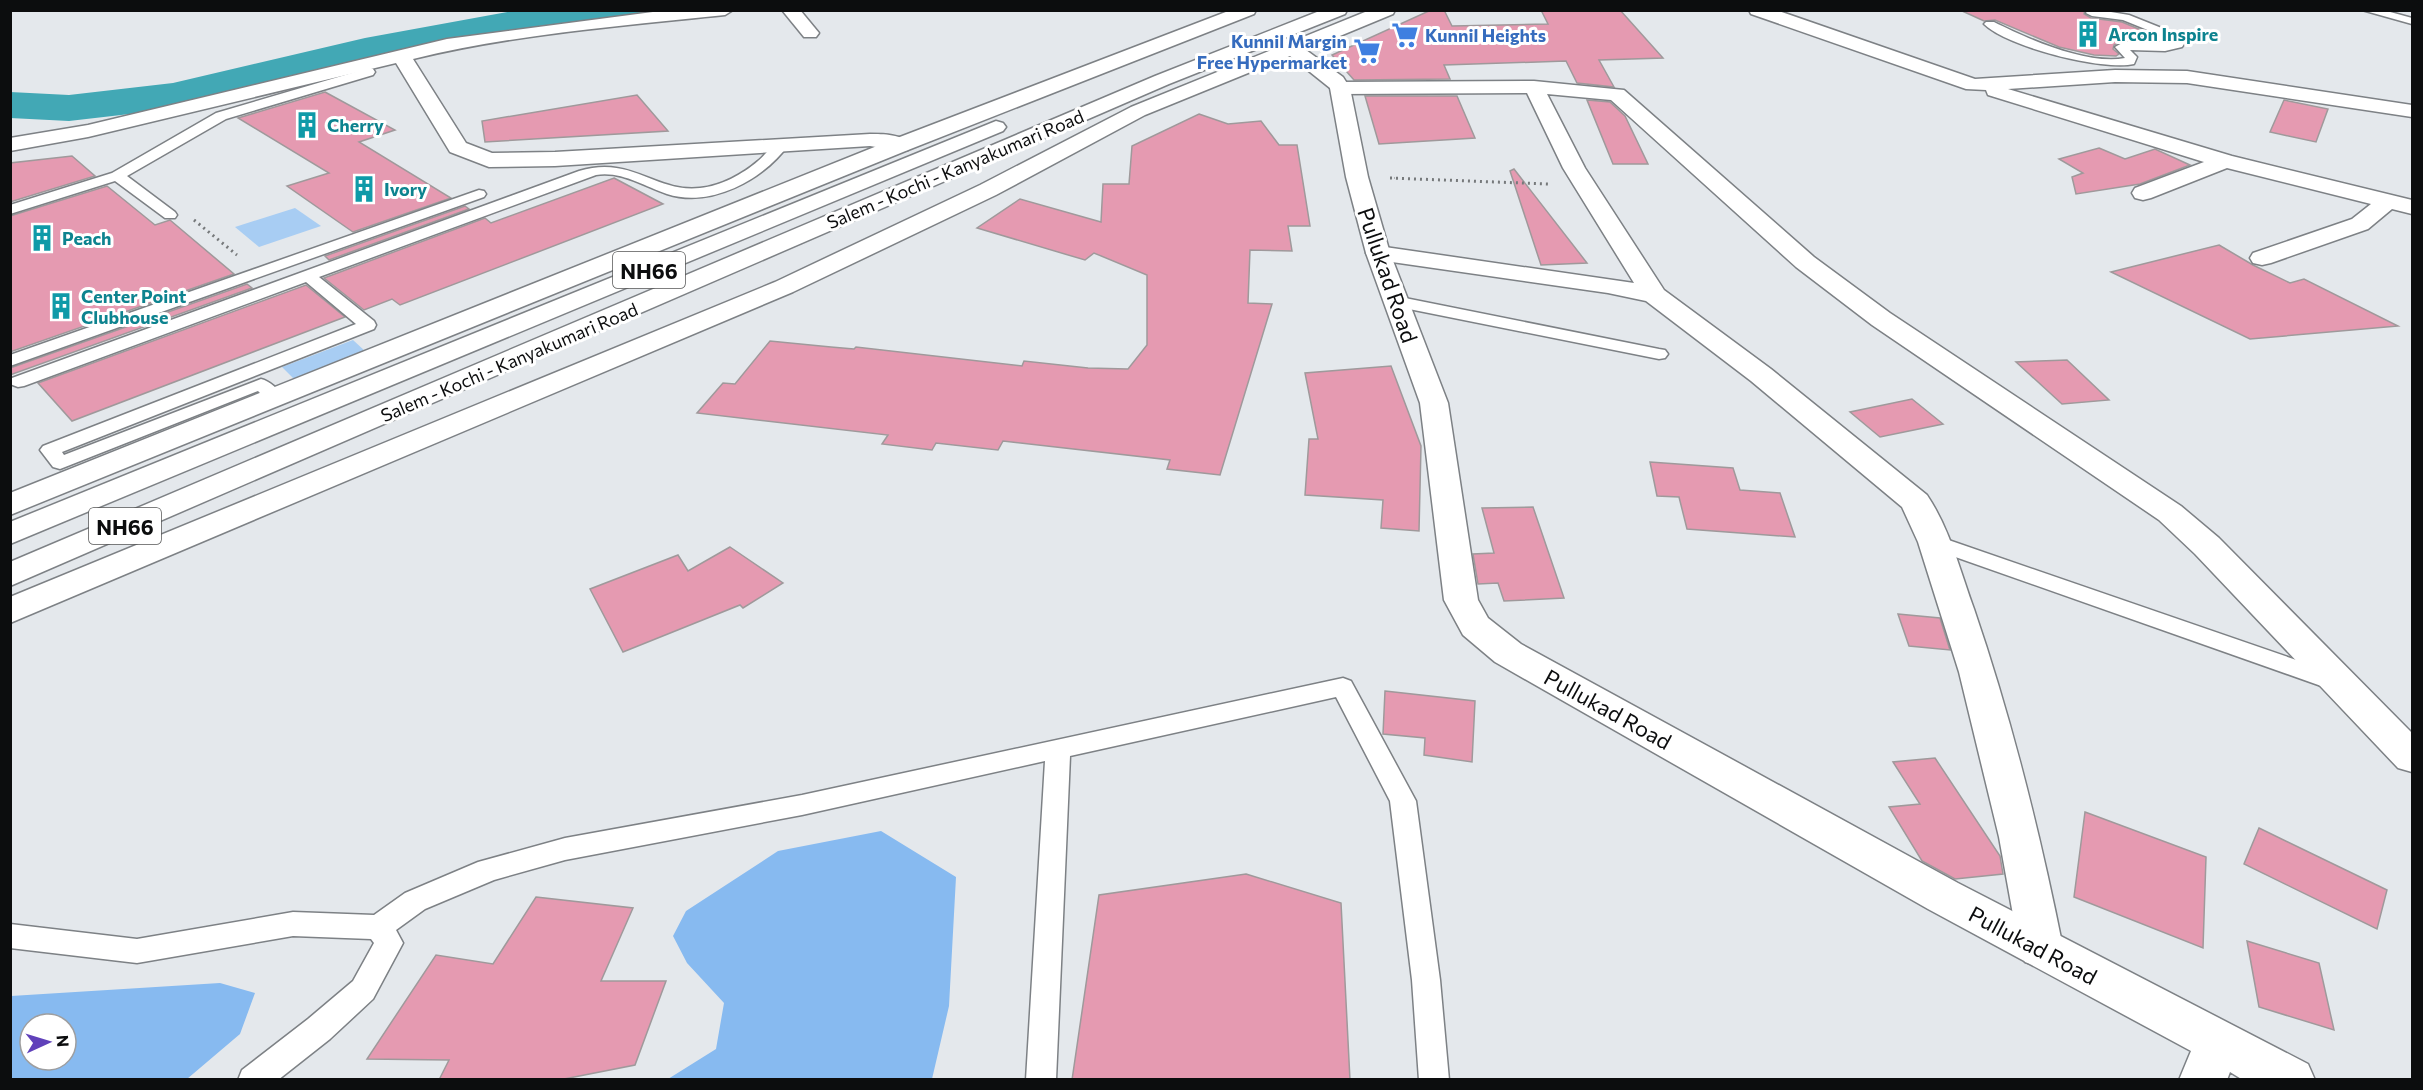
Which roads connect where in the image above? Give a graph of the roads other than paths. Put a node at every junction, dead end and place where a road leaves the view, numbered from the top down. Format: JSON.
{"nodes":[{"id":1,"x":725,"y":10,"type":"edge"},
{"id":2,"x":790,"y":10,"type":"edge"},
{"id":3,"x":1248,"y":10,"type":"edge"},
{"id":4,"x":1289,"y":10,"type":"edge"},
{"id":5,"x":1340,"y":10,"type":"edge"},
{"id":6,"x":1387,"y":10,"type":"edge"},
{"id":7,"x":1757,"y":10,"type":"edge"},
{"id":8,"x":2367,"y":10,"type":"edge"},
{"id":9,"x":719,"y":11,"type":"edge"},
{"id":10,"x":2092,"y":13,"type":"dead end"},
{"id":11,"x":2412,"y":21,"type":"edge"},
{"id":12,"x":1990,"y":24,"type":"dead end"},
{"id":13,"x":810,"y":33,"type":"dead end"},
{"id":14,"x":1294,"y":50,"type":"junction"},
{"id":15,"x":401,"y":55,"type":"junction"},
{"id":16,"x":2125,"y":63,"type":"junction"},
{"id":17,"x":369,"y":72,"type":"dead end"},
{"id":18,"x":2146,"y":77,"type":"junction"},
{"id":19,"x":1973,"y":85,"type":"junction"},
{"id":20,"x":1534,"y":87,"type":"junction"},
{"id":21,"x":1340,"y":88,"type":"junction"},
{"id":22,"x":2412,"y":111,"type":"edge"},
{"id":23,"x":782,"y":144,"type":"junction"},
{"id":24,"x":10,"y":145,"type":"edge"},
{"id":25,"x":900,"y":145,"type":"junction"},
{"id":26,"x":2224,"y":161,"type":"junction"},
{"id":27,"x":117,"y":176,"type":"junction"},
{"id":28,"x":2143,"y":193,"type":"dead end"},
{"id":29,"x":479,"y":194,"type":"dead end"},
{"id":30,"x":2387,"y":202,"type":"junction"},
{"id":31,"x":2412,"y":207,"type":"edge"},
{"id":32,"x":10,"y":210,"type":"edge"},
{"id":33,"x":170,"y":215,"type":"road end"},
{"id":34,"x":1378,"y":253,"type":"junction"},
{"id":35,"x":2262,"y":258,"type":"dead end"},
{"id":36,"x":308,"y":276,"type":"junction"},
{"id":37,"x":1655,"y":296,"type":"junction"},
{"id":38,"x":1395,"y":301,"type":"junction"},
{"id":39,"x":1659,"y":354,"type":"dead end"},
{"id":40,"x":10,"y":361,"type":"edge"},
{"id":41,"x":18,"y":382,"type":"dead end"},
{"id":42,"x":274,"y":398,"type":"junction"},
{"id":43,"x":10,"y":505,"type":"edge"},
{"id":44,"x":10,"y":534,"type":"edge"},
{"id":45,"x":1934,"y":542,"type":"junction"},
{"id":46,"x":10,"y":575,"type":"edge"},
{"id":47,"x":10,"y":610,"type":"edge"},
{"id":48,"x":2341,"y":684,"type":"junction"},
{"id":49,"x":1058,"y":750,"type":"junction"},
{"id":50,"x":2412,"y":757,"type":"edge"},
{"id":51,"x":379,"y":927,"type":"junction"},
{"id":52,"x":10,"y":936,"type":"edge"},
{"id":53,"x":2041,"y":948,"type":"junction"},
{"id":54,"x":2211,"y":1061,"type":"edge"},
{"id":55,"x":253,"y":1080,"type":"edge"},
{"id":56,"x":1041,"y":1080,"type":"edge"},
{"id":57,"x":1434,"y":1080,"type":"edge"},
{"id":58,"x":2291,"y":1080,"type":"edge"}],
"edges":[{"from":1,"to":9,"type":"main road"},
{"from":2,"to":13,"type":"main road"},
{"from":3,"to":25,"type":"main road"},
{"from":4,"to":44,"type":"main road","name":"Salem - Kochi - Kanyakumari Road","number":"NH66"},
{"from":5,"to":46,"type":"main road","name":"Salem - Kochi - Kanyakumari Road","number":"NH66"},
{"from":6,"to":14,"type":"main road"},
{"from":7,"to":19,"type":"main road"},
{"from":8,"to":11,"type":"lane"},
{"from":9,"to":15,"type":"main road"},
{"from":10,"to":16,"type":"lane"},
{"from":12,"to":16,"type":"lane"},
{"from":14,"to":21,"type":"main road"},
{"from":14,"to":47,"type":"main road"},
{"from":15,"to":23,"type":"main road"},
{"from":15,"to":24,"type":"main road"},
{"from":16,"to":18,"type":"lane"},
{"from":17,"to":27,"type":"lane"},
{"from":18,"to":19,"type":"main road"},
{"from":18,"to":22,"type":"main road"},
{"from":19,"to":26,"type":"main road"},
{"from":20,"to":21,"type":"main road"},
{"from":20,"to":37,"type":"main road"},
{"from":20,"to":48,"type":"main road"},
{"from":21,"to":34,"type":"main road","name":"Pullukad Road"},
{"from":23,"to":25,"type":"main road"},
{"from":23,"to":36,"type":"lane"},
{"from":25,"to":42,"type":"main road"},
{"from":26,"to":28,"type":"main road"},
{"from":26,"to":30,"type":"main road"},
{"from":27,"to":32,"type":"lane"},
{"from":27,"to":33,"type":"lane"},
{"from":29,"to":40,"type":"lane"},
{"from":30,"to":31,"type":"main road"},
{"from":30,"to":35,"type":"main road"},
{"from":34,"to":37,"type":"main road"},
{"from":34,"to":38,"type":"main road","name":"Pullukad Road"},
{"from":36,"to":41,"type":"lane"},
{"from":36,"to":42,"type":"lane"},
{"from":37,"to":45,"type":"main road"},
{"from":38,"to":39,"type":"lane"},
{"from":38,"to":53,"type":"main road","name":"Pullukad Road"},
{"from":42,"to":43,"type":"main road"},
{"from":45,"to":48,"type":"lane"},
{"from":45,"to":53,"type":"main road"},
{"from":48,"to":50,"type":"main road"},
{"from":49,"to":51,"type":"lane"},
{"from":49,"to":56,"type":"lane"},
{"from":49,"to":57,"type":"lane"},
{"from":51,"to":52,"type":"lane"},
{"from":51,"to":55,"type":"lane"},
{"from":53,"to":54,"type":"main road","name":"Pullukad Road"},
{"from":54,"to":58,"type":"main road","name":"Pullukad Road"}]}
